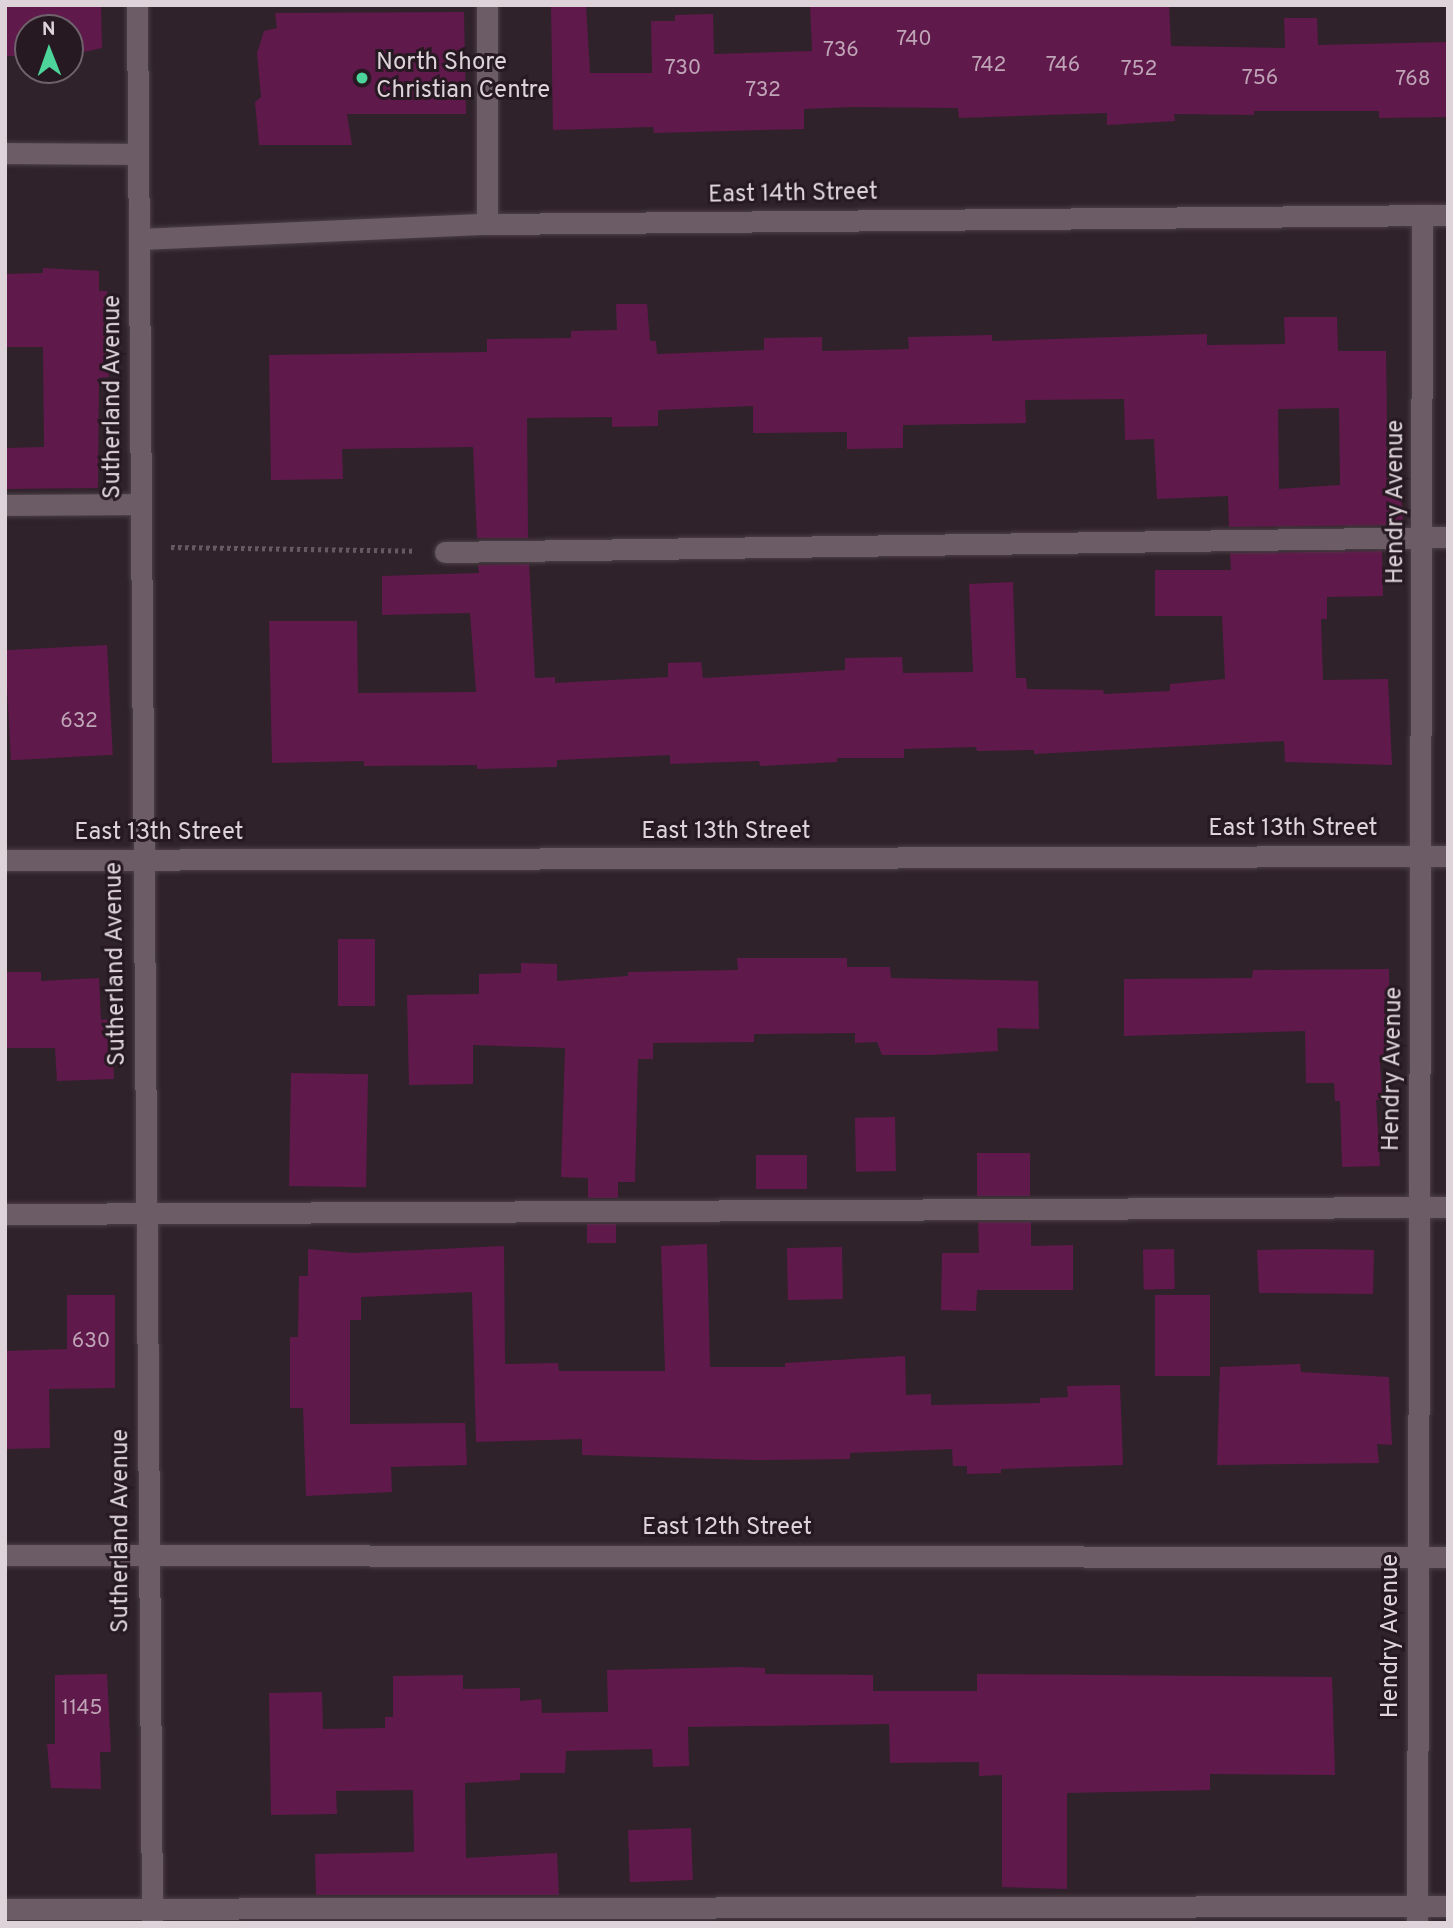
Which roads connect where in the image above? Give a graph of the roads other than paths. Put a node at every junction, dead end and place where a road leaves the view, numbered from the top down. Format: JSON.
{"nodes":[{"id":1,"x":137,"y":5,"type":"edge"},
{"id":2,"x":487,"y":5,"type":"edge"},
{"id":3,"x":5,"y":153,"type":"edge"},
{"id":4,"x":138,"y":154,"type":"junction"},
{"id":5,"x":1422,"y":215,"type":"junction"},
{"id":6,"x":1448,"y":215,"type":"edge"},
{"id":7,"x":487,"y":224,"type":"junction"},
{"id":8,"x":139,"y":239,"type":"junction"},
{"id":9,"x":140,"y":504,"type":"junction"},
{"id":10,"x":5,"y":505,"type":"edge"},
{"id":11,"x":1423,"y":537,"type":"junction"},
{"id":12,"x":1448,"y":537,"type":"edge"},
{"id":13,"x":444,"y":552,"type":"road end"},
{"id":14,"x":1422,"y":856,"type":"junction"},
{"id":15,"x":1448,"y":856,"type":"edge"},
{"id":16,"x":5,"y":860,"type":"edge"},
{"id":17,"x":142,"y":861,"type":"junction"},
{"id":18,"x":1419,"y":1207,"type":"junction"},
{"id":19,"x":1448,"y":1207,"type":"edge"},
{"id":20,"x":5,"y":1214,"type":"edge"},
{"id":21,"x":146,"y":1214,"type":"junction"},
{"id":22,"x":148,"y":1553,"type":"junction"},
{"id":23,"x":5,"y":1555,"type":"edge"},
{"id":24,"x":1419,"y":1557,"type":"junction"},
{"id":25,"x":1448,"y":1557,"type":"edge"},
{"id":26,"x":1448,"y":1906,"type":"edge"},
{"id":27,"x":5,"y":1909,"type":"edge"},
{"id":28,"x":1416,"y":1914,"type":"edge"},
{"id":29,"x":152,"y":1916,"type":"edge"}],
"edges":[{"from":1,"to":4,"type":"street","name":"Sutherland Avenue"},
{"from":2,"to":7,"type":"street"},
{"from":3,"to":4,"type":"street"},
{"from":4,"to":8,"type":"street","name":"Sutherland Avenue"},
{"from":5,"to":6,"type":"street","name":"East 14th Street"},
{"from":5,"to":7,"type":"street","name":"East 14th Street"},
{"from":5,"to":11,"type":"street","name":"Hendry Avenue"},
{"from":7,"to":8,"type":"street","name":"East 14th Street"},
{"from":8,"to":9,"type":"street","name":"Sutherland Avenue"},
{"from":9,"to":10,"type":"street"},
{"from":9,"to":17,"type":"street","name":"Sutherland Avenue"},
{"from":11,"to":12,"type":"street"},
{"from":11,"to":13,"type":"street"},
{"from":11,"to":14,"type":"street","name":"Hendry Avenue"},
{"from":14,"to":15,"type":"street","name":"East 13th Street"},
{"from":14,"to":17,"type":"street","name":"East 13th Street"},
{"from":14,"to":18,"type":"street","name":"Hendry Avenue"},
{"from":16,"to":17,"type":"street","name":"East 13th Street"},
{"from":17,"to":21,"type":"street","name":"Sutherland Avenue"},
{"from":18,"to":19,"type":"street"},
{"from":18,"to":21,"type":"street"},
{"from":18,"to":24,"type":"street","name":"Hendry Avenue"},
{"from":20,"to":21,"type":"street"},
{"from":21,"to":22,"type":"street","name":"Sutherland Avenue"},
{"from":22,"to":23,"type":"street","name":"East 12th Street"},
{"from":22,"to":24,"type":"street","name":"East 12th Street"},
{"from":22,"to":29,"type":"street","name":"Sutherland Avenue"},
{"from":24,"to":25,"type":"street","name":"East 12th Street"},
{"from":24,"to":28,"type":"street","name":"Hendry Avenue"},
{"from":26,"to":28,"type":"street"},
{"from":27,"to":29,"type":"street"},
{"from":28,"to":29,"type":"street"}]}
